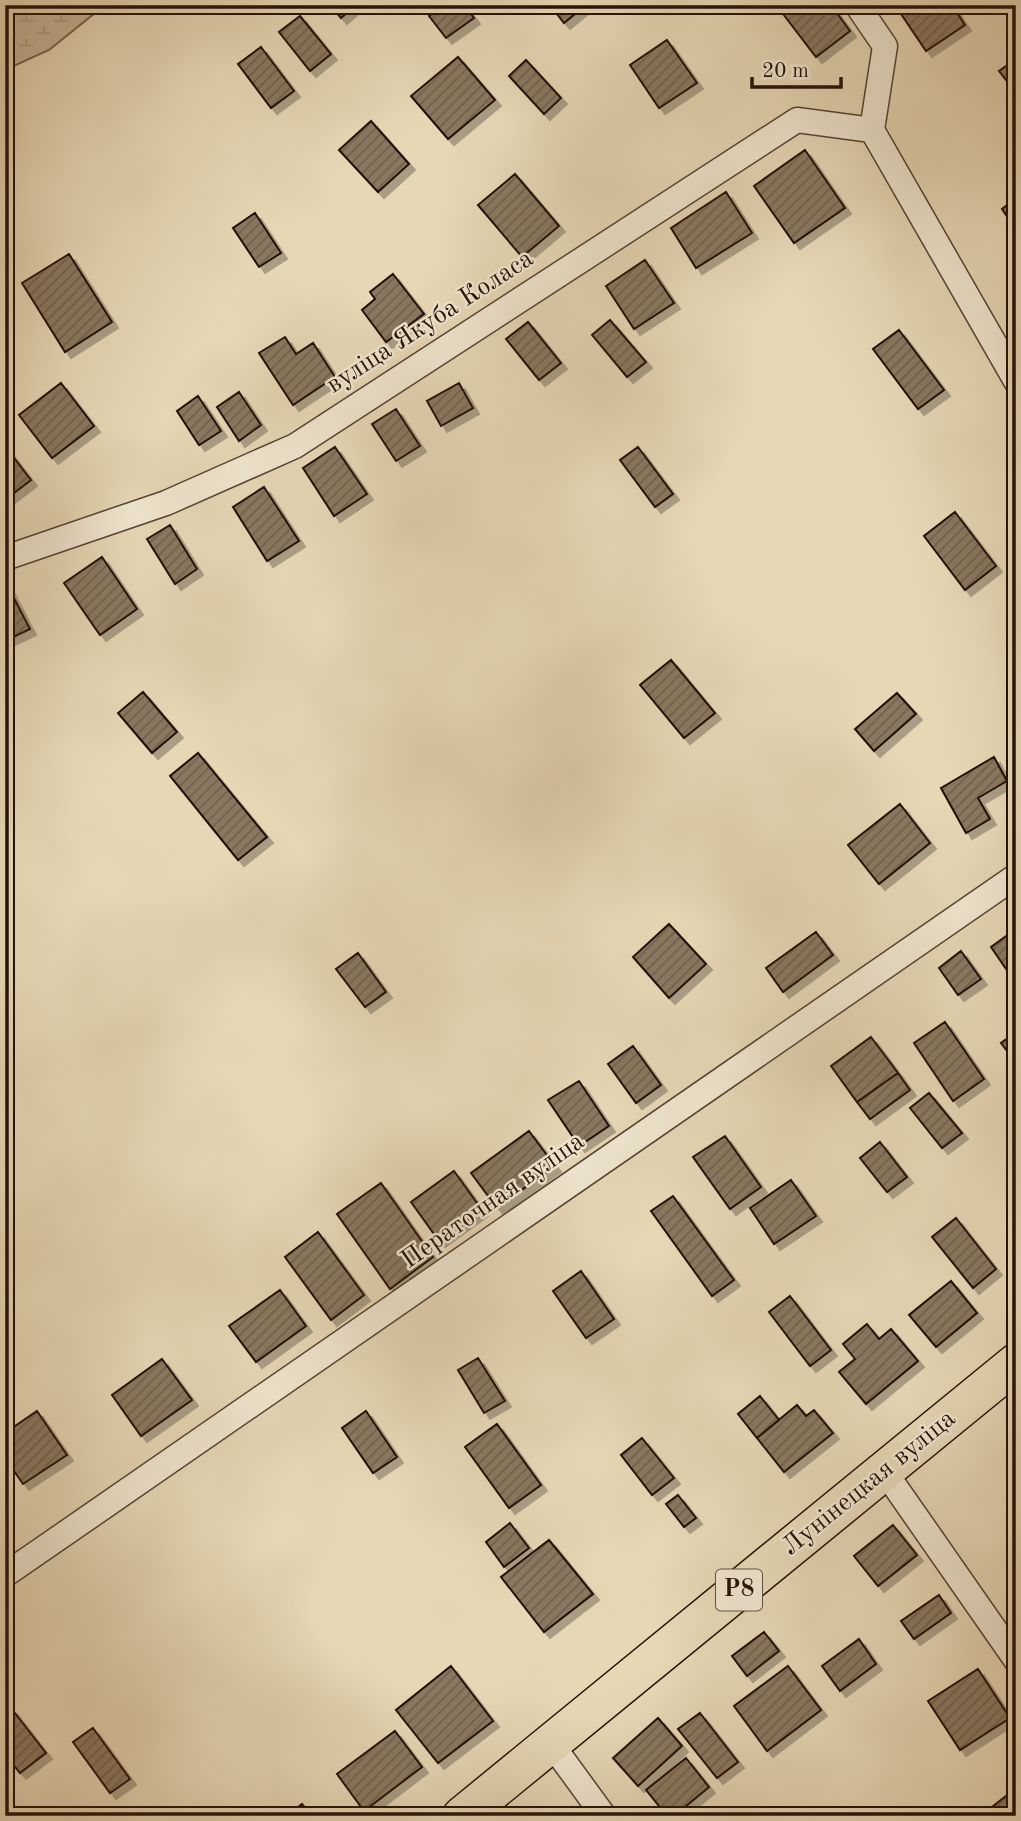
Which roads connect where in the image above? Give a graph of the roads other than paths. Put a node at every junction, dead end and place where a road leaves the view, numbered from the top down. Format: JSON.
{"nodes":[{"id":1,"x":857,"y":5,"type":"edge"},
{"id":2,"x":872,"y":130,"type":"junction"},
{"id":3,"x":1016,"y":381,"type":"edge"},
{"id":4,"x":5,"y":558,"type":"edge"},
{"id":5,"x":1016,"y":876,"type":"edge"},
{"id":6,"x":1016,"y":1363,"type":"edge"},
{"id":7,"x":885,"y":1472,"type":"junction"},
{"id":8,"x":5,"y":1576,"type":"edge"},
{"id":9,"x":1016,"y":1661,"type":"edge"},
{"id":10,"x":550,"y":1742,"type":"junction"},
{"id":11,"x":462,"y":1816,"type":"edge"},
{"id":12,"x":604,"y":1816,"type":"edge"}],
"edges":[{"from":1,"to":2,"type":"street"},
{"from":2,"to":3,"type":"street"},
{"from":2,"to":4,"type":"street","name":"вуліца Якуба Коласа"},
{"from":5,"to":8,"type":"street","name":"Ператочная вуліца"},
{"from":6,"to":7,"type":"main road","name":"Лунінецкая вуліца","number":"Р8"},
{"from":7,"to":9,"type":"street"},
{"from":7,"to":10,"type":"main road","name":"Лунінецкая вуліца","number":"Р8"},
{"from":10,"to":11,"type":"main road","name":"Лунінецкая вуліца","number":"Р8"},
{"from":10,"to":12,"type":"street"}]}
